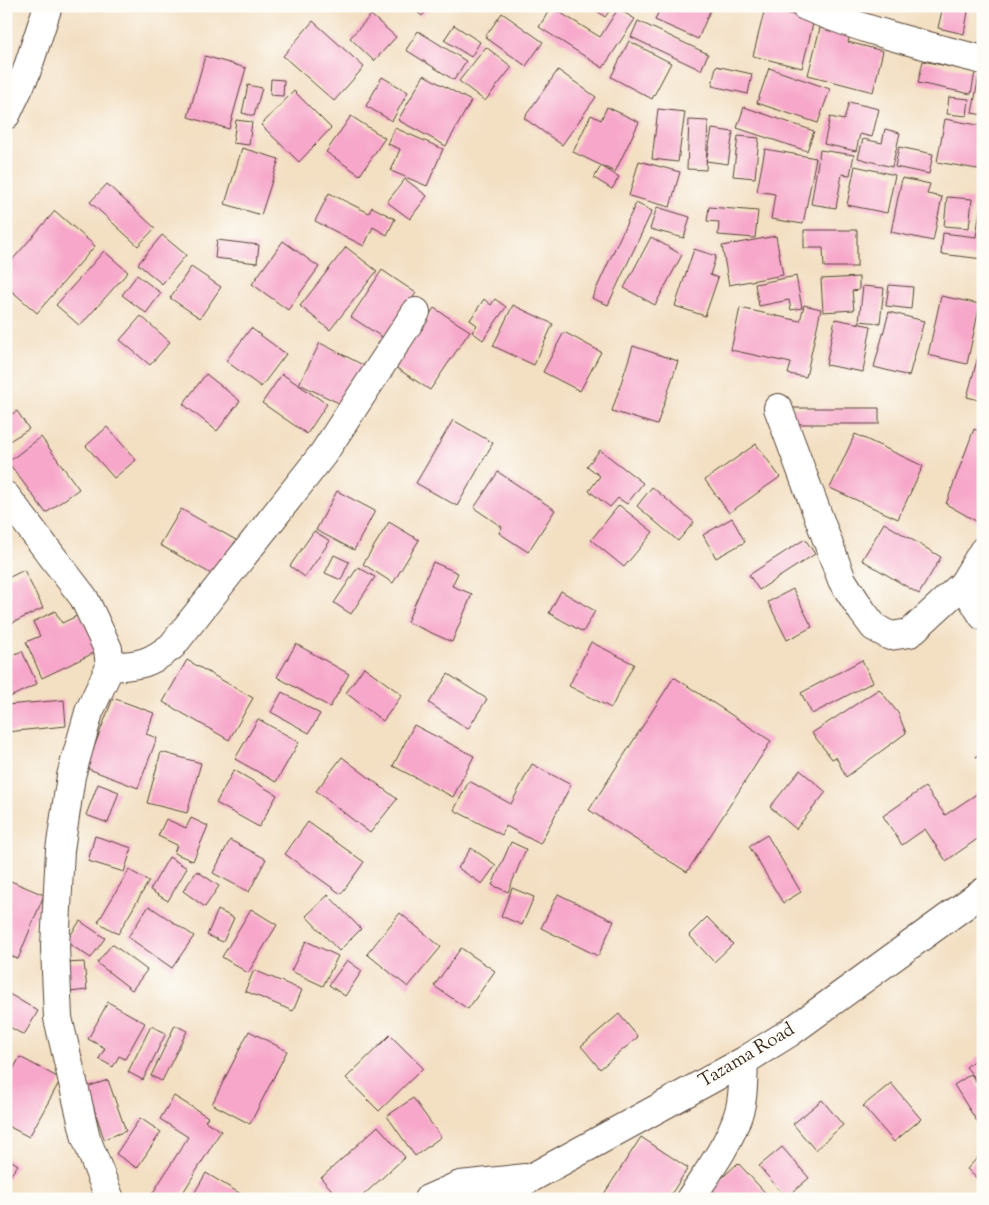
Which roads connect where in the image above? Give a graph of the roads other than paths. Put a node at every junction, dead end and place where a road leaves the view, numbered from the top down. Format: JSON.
{"nodes":[{"id":1,"x":48,"y":6,"type":"edge"},
{"id":2,"x":805,"y":6,"type":"edge"},
{"id":3,"x":983,"y":60,"type":"edge"},
{"id":4,"x":6,"y":115,"type":"edge"},
{"id":5,"x":416,"y":312,"type":"dead end"},
{"id":6,"x":778,"y":408,"type":"dead end"},
{"id":7,"x":6,"y":496,"type":"edge"},
{"id":8,"x":983,"y":551,"type":"edge"},
{"id":9,"x":963,"y":584,"type":"junction"},
{"id":10,"x":983,"y":616,"type":"edge"},
{"id":11,"x":110,"y":667,"type":"junction"},
{"id":12,"x":983,"y":892,"type":"edge"},
{"id":13,"x":744,"y":1061,"type":"junction"},
{"id":14,"x":531,"y":1178,"type":"junction"},
{"id":15,"x":110,"y":1199,"type":"edge"},
{"id":16,"x":428,"y":1199,"type":"edge"},
{"id":17,"x":498,"y":1199,"type":"edge"},
{"id":18,"x":690,"y":1199,"type":"edge"}],
"edges":[{"from":1,"to":4,"type":"street"},
{"from":2,"to":3,"type":"street"},
{"from":5,"to":11,"type":"street"},
{"from":6,"to":9,"type":"street"},
{"from":7,"to":11,"type":"street"},
{"from":8,"to":9,"type":"street"},
{"from":9,"to":10,"type":"street"},
{"from":11,"to":15,"type":"street"},
{"from":12,"to":13,"type":"street","name":"Tazama Road"},
{"from":13,"to":14,"type":"street","name":"Tazama Road"},
{"from":13,"to":18,"type":"street"},
{"from":14,"to":16,"type":"street"},
{"from":14,"to":17,"type":"street","name":"Tazama Road"}]}
